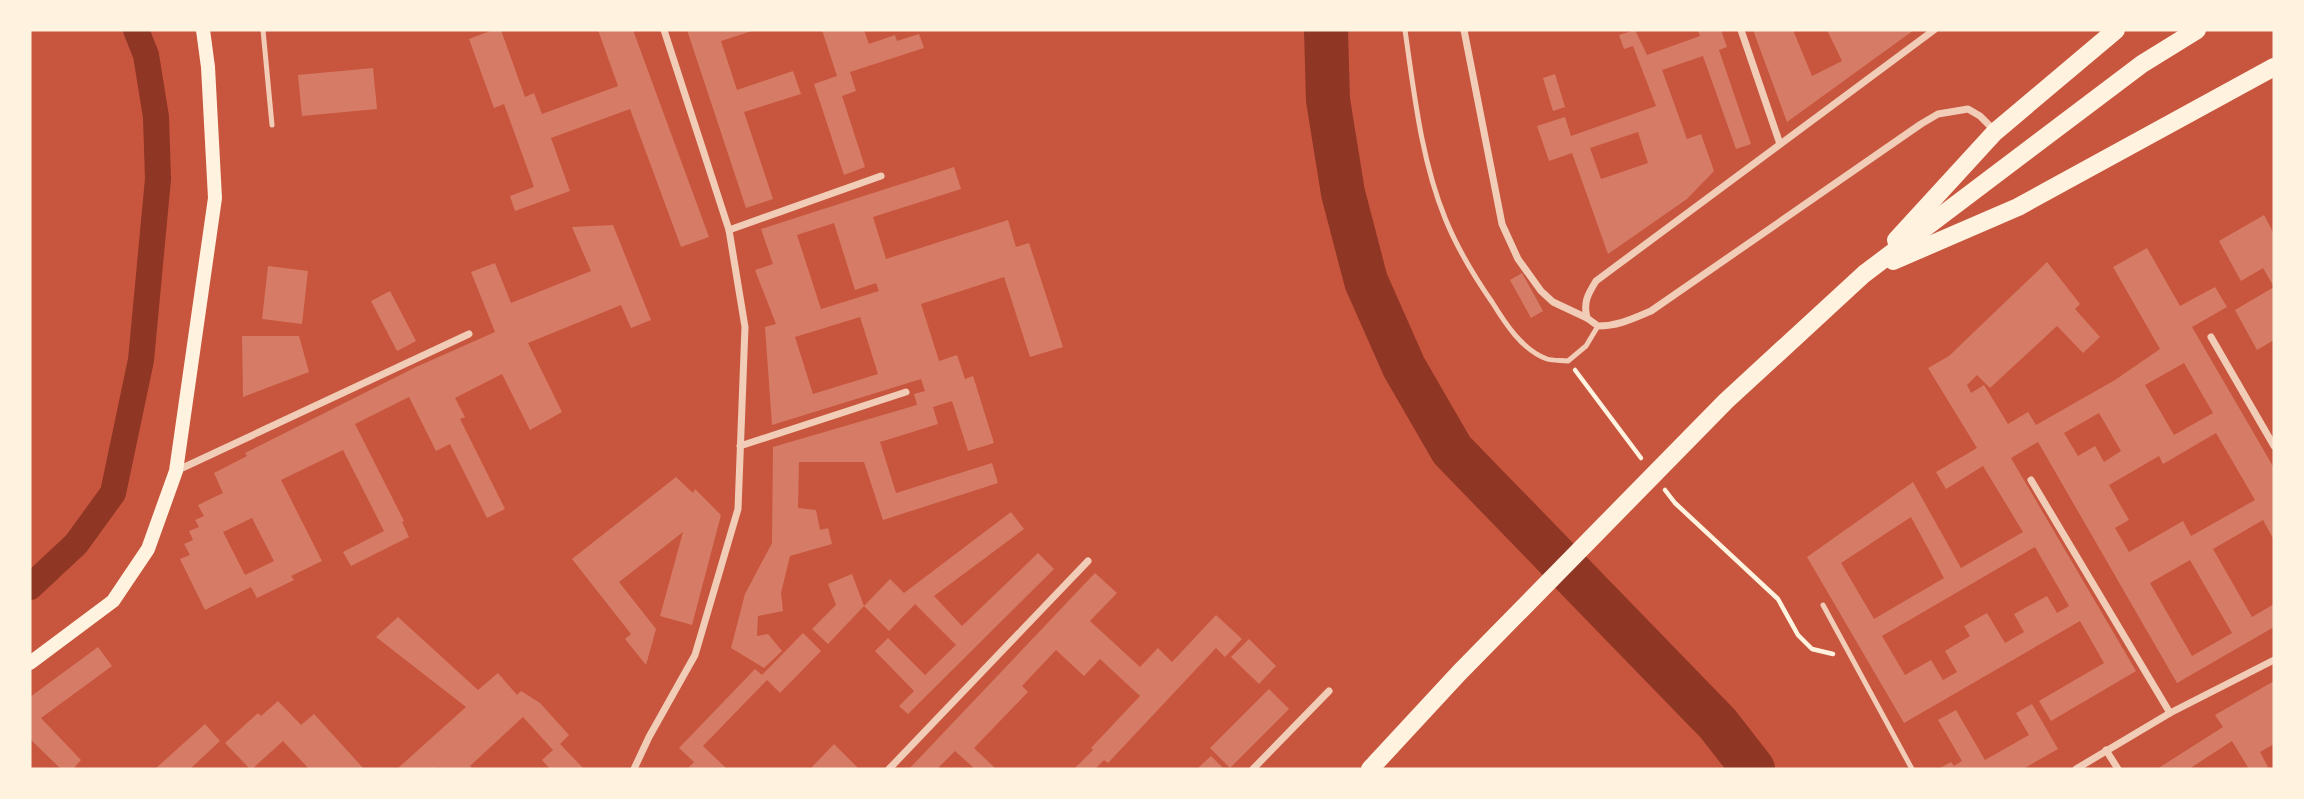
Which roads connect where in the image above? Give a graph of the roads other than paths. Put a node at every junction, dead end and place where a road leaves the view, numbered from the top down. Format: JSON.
{"nodes":[{"id":1,"x":203,"y":30,"type":"edge"},
{"id":2,"x":263,"y":30,"type":"edge"},
{"id":3,"x":664,"y":30,"type":"edge"},
{"id":4,"x":1405,"y":30,"type":"edge"},
{"id":5,"x":1464,"y":30,"type":"edge"},
{"id":6,"x":1741,"y":30,"type":"edge"},
{"id":7,"x":1934,"y":30,"type":"edge"},
{"id":8,"x":2116,"y":30,"type":"edge"},
{"id":9,"x":2197,"y":30,"type":"edge"},
{"id":10,"x":2274,"y":67,"type":"edge"},
{"id":11,"x":272,"y":125,"type":"dead end"},
{"id":12,"x":1995,"y":132,"type":"junction"},
{"id":13,"x":1780,"y":144,"type":"junction"},
{"id":14,"x":881,"y":176,"type":"dead end"},
{"id":15,"x":729,"y":230,"type":"junction"},
{"id":16,"x":1864,"y":274,"type":"junction"},
{"id":17,"x":1587,"y":317,"type":"junction"},
{"id":18,"x":1598,"y":326,"type":"junction"},
{"id":19,"x":469,"y":334,"type":"dead end"},
{"id":20,"x":2211,"y":337,"type":"dead end"},
{"id":21,"x":905,"y":392,"type":"dead end"},
{"id":22,"x":740,"y":446,"type":"junction"},
{"id":23,"x":2274,"y":446,"type":"edge"},
{"id":24,"x":176,"y":471,"type":"junction"},
{"id":25,"x":2031,"y":480,"type":"dead end"},
{"id":26,"x":1088,"y":561,"type":"dead end"},
{"id":27,"x":1823,"y":605,"type":"dead end"},
{"id":28,"x":2274,"y":660,"type":"edge"},
{"id":29,"x":30,"y":663,"type":"edge"},
{"id":30,"x":1329,"y":691,"type":"dead end"},
{"id":31,"x":2170,"y":713,"type":"junction"},
{"id":32,"x":2106,"y":750,"type":"junction"},
{"id":33,"x":634,"y":769,"type":"edge"},
{"id":34,"x":889,"y":769,"type":"edge"},
{"id":35,"x":1253,"y":769,"type":"edge"},
{"id":36,"x":1370,"y":769,"type":"edge"},
{"id":37,"x":1912,"y":769,"type":"edge"},
{"id":38,"x":2076,"y":769,"type":"edge"},
{"id":39,"x":2118,"y":769,"type":"edge"}],
"edges":[{"from":1,"to":24,"type":"main road"},
{"from":2,"to":11,"type":"lane"},
{"from":3,"to":15,"type":"street"},
{"from":4,"to":18,"type":"lane"},
{"from":5,"to":17,"type":"street"},
{"from":6,"to":13,"type":"street"},
{"from":7,"to":13,"type":"street"},
{"from":8,"to":12,"type":"main road"},
{"from":9,"to":16,"type":"main road"},
{"from":10,"to":16,"type":"main road"},
{"from":12,"to":16,"type":"main road"},
{"from":12,"to":18,"type":"street"},
{"from":13,"to":17,"type":"street"},
{"from":14,"to":15,"type":"street"},
{"from":15,"to":22,"type":"street"},
{"from":16,"to":36,"type":"main road"},
{"from":17,"to":18,"type":"street"},
{"from":19,"to":24,"type":"street"},
{"from":20,"to":23,"type":"street"},
{"from":21,"to":22,"type":"street"},
{"from":22,"to":33,"type":"street"},
{"from":24,"to":29,"type":"main road"},
{"from":25,"to":31,"type":"street"},
{"from":26,"to":34,"type":"street"},
{"from":27,"to":37,"type":"lane"},
{"from":28,"to":31,"type":"street"},
{"from":30,"to":35,"type":"street"},
{"from":31,"to":32,"type":"street"},
{"from":32,"to":38,"type":"street"},
{"from":32,"to":39,"type":"street"}]}
